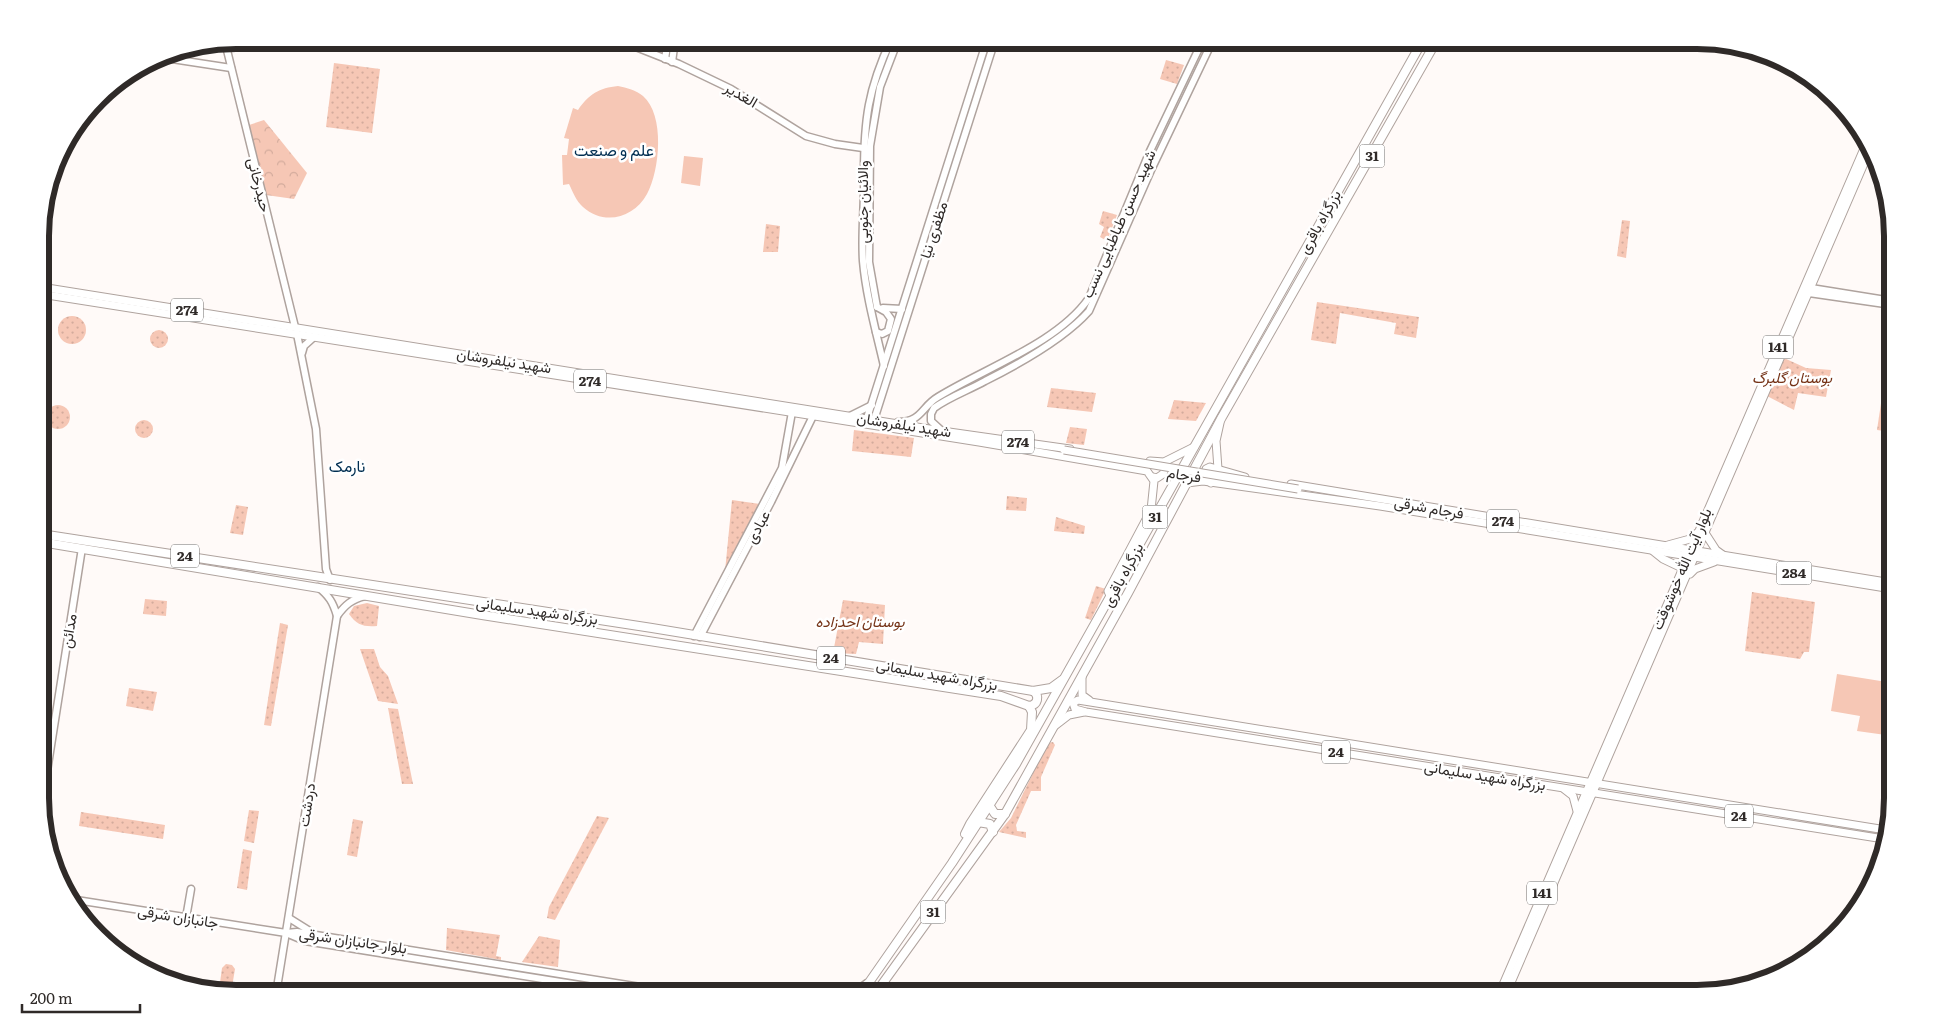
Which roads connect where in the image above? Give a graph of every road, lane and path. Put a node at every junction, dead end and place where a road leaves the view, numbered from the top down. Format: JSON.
{"nodes":[{"id":1,"x":227,"y":49,"type":"edge"},
{"id":2,"x":640,"y":49,"type":"edge"},
{"id":3,"x":668,"y":49,"type":"edge"},
{"id":4,"x":672,"y":49,"type":"edge"},
{"id":5,"x":890,"y":49,"type":"edge"},
{"id":6,"x":891,"y":49,"type":"edge"},
{"id":7,"x":984,"y":49,"type":"edge"},
{"id":8,"x":991,"y":49,"type":"edge"},
{"id":9,"x":1199,"y":49,"type":"edge"},
{"id":10,"x":1208,"y":49,"type":"edge"},
{"id":11,"x":1418,"y":49,"type":"edge"},
{"id":12,"x":1432,"y":49,"type":"edge"},
{"id":13,"x":889,"y":52,"type":"junction"},
{"id":14,"x":176,"y":59,"type":"edge"},
{"id":15,"x":669,"y":61,"type":"junction"},
{"id":16,"x":231,"y":68,"type":"junction"},
{"id":17,"x":960,"y":125,"type":"junction"},
{"id":18,"x":967,"y":128,"type":"junction"},
{"id":19,"x":865,"y":146,"type":"junction"},
{"id":20,"x":1863,"y":150,"type":"edge"},
{"id":21,"x":1867,"y":157,"type":"edge"},
{"id":22,"x":1304,"y":250,"type":"junction"},
{"id":23,"x":1315,"y":256,"type":"junction"},
{"id":24,"x":866,"y":262,"type":"junction"},
{"id":25,"x":1296,"y":266,"type":"junction"},
{"id":26,"x":1307,"y":272,"type":"junction"},
{"id":27,"x":49,"y":289,"type":"edge"},
{"id":28,"x":1810,"y":290,"type":"junction"},
{"id":29,"x":49,"y":294,"type":"edge"},
{"id":30,"x":78,"y":296,"type":"junction"},
{"id":31,"x":1884,"y":300,"type":"edge"},
{"id":32,"x":1884,"y":304,"type":"edge"},
{"id":33,"x":877,"y":307,"type":"junction"},
{"id":34,"x":902,"y":309,"type":"junction"},
{"id":35,"x":296,"y":331,"type":"junction"},
{"id":36,"x":888,"y":331,"type":"junction"},
{"id":37,"x":876,"y":332,"type":"junction"},
{"id":38,"x":314,"y":337,"type":"junction"},
{"id":39,"x":879,"y":346,"type":"junction"},
{"id":40,"x":1780,"y":349,"type":"junction"},
{"id":41,"x":301,"y":354,"type":"junction"},
{"id":42,"x":884,"y":367,"type":"junction"},
{"id":43,"x":881,"y":386,"type":"junction"},
{"id":44,"x":959,"y":386,"type":"junction"},
{"id":45,"x":964,"y":392,"type":"junction"},
{"id":46,"x":872,"y":405,"type":"junction"},
{"id":47,"x":792,"y":410,"type":"junction"},
{"id":48,"x":813,"y":416,"type":"junction"},
{"id":49,"x":850,"y":416,"type":"junction"},
{"id":50,"x":1222,"y":418,"type":"junction"},
{"id":51,"x":870,"y":422,"type":"junction"},
{"id":52,"x":888,"y":422,"type":"junction"},
{"id":53,"x":942,"y":431,"type":"junction"},
{"id":54,"x":1194,"y":447,"type":"junction"},
{"id":55,"x":1060,"y":452,"type":"junction"},
{"id":56,"x":1157,"y":462,"type":"junction"},
{"id":57,"x":784,"y":468,"type":"junction"},
{"id":58,"x":1218,"y":469,"type":"junction"},
{"id":59,"x":1152,"y":477,"type":"junction"},
{"id":60,"x":1187,"y":483,"type":"junction"},
{"id":61,"x":1211,"y":483,"type":"junction"},
{"id":62,"x":1315,"y":489,"type":"junction"},
{"id":63,"x":1297,"y":491,"type":"junction"},
{"id":64,"x":1314,"y":498,"type":"junction"},
{"id":65,"x":1417,"y":510,"type":"junction"},
{"id":66,"x":1702,"y":532,"type":"junction"},
{"id":67,"x":49,"y":535,"type":"edge"},
{"id":68,"x":49,"y":543,"type":"edge"},
{"id":69,"x":82,"y":548,"type":"junction"},
{"id":70,"x":1656,"y":548,"type":"junction"},
{"id":71,"x":1693,"y":554,"type":"junction"},
{"id":72,"x":1726,"y":556,"type":"junction"},
{"id":73,"x":1717,"y":561,"type":"junction"},
{"id":74,"x":1684,"y":569,"type":"junction"},
{"id":75,"x":1125,"y":570,"type":"junction"},
{"id":76,"x":1137,"y":577,"type":"junction"},
{"id":77,"x":1686,"y":578,"type":"junction"},
{"id":78,"x":330,"y":580,"type":"junction"},
{"id":79,"x":1884,"y":582,"type":"edge"},
{"id":80,"x":317,"y":587,"type":"junction"},
{"id":81,"x":1117,"y":587,"type":"junction"},
{"id":82,"x":1884,"y":588,"type":"edge"},
{"id":83,"x":1128,"y":594,"type":"junction"},
{"id":84,"x":366,"y":596,"type":"junction"},
{"id":85,"x":1111,"y":598,"type":"junction"},
{"id":86,"x":337,"y":616,"type":"junction"},
{"id":87,"x":630,"y":625,"type":"junction"},
{"id":88,"x":652,"y":628,"type":"junction"},
{"id":89,"x":697,"y":636,"type":"junction"},
{"id":90,"x":628,"y":638,"type":"junction"},
{"id":91,"x":648,"y":640,"type":"junction"},
{"id":92,"x":1069,"y":673,"type":"junction"},
{"id":93,"x":1082,"y":676,"type":"junction"},
{"id":94,"x":1033,"y":691,"type":"junction"},
{"id":95,"x":1094,"y":703,"type":"junction"},
{"id":96,"x":1029,"y":706,"type":"junction"},
{"id":97,"x":1086,"y":712,"type":"junction"},
{"id":98,"x":1051,"y":731,"type":"junction"},
{"id":99,"x":49,"y":758,"type":"edge"},
{"id":100,"x":1604,"y":769,"type":"junction"},
{"id":101,"x":1590,"y":782,"type":"junction"},
{"id":102,"x":1598,"y":784,"type":"junction"},
{"id":103,"x":1617,"y":787,"type":"junction"},
{"id":104,"x":1562,"y":788,"type":"junction"},
{"id":105,"x":1586,"y":792,"type":"junction"},
{"id":106,"x":1594,"y":793,"type":"junction"},
{"id":107,"x":989,"y":805,"type":"junction"},
{"id":108,"x":1577,"y":813,"type":"junction"},
{"id":109,"x":1006,"y":814,"type":"junction"},
{"id":110,"x":978,"y":822,"type":"junction"},
{"id":111,"x":1882,"y":829,"type":"edge"},
{"id":112,"x":993,"y":832,"type":"junction"},
{"id":113,"x":1880,"y":838,"type":"edge"},
{"id":114,"x":956,"y":857,"type":"junction"},
{"id":115,"x":191,"y":889,"type":"dead end"},
{"id":116,"x":79,"y":900,"type":"edge"},
{"id":117,"x":186,"y":918,"type":"junction"},
{"id":118,"x":288,"y":918,"type":"junction"},
{"id":119,"x":286,"y":934,"type":"junction"},
{"id":120,"x":316,"y":936,"type":"junction"},
{"id":121,"x":886,"y":978,"type":"junction"},
{"id":122,"x":870,"y":981,"type":"junction"},
{"id":123,"x":278,"y":985,"type":"edge"},
{"id":124,"x":580,"y":985,"type":"edge"},
{"id":125,"x":627,"y":985,"type":"edge"},
{"id":126,"x":864,"y":985,"type":"edge"},
{"id":127,"x":867,"y":985,"type":"edge"},
{"id":128,"x":881,"y":985,"type":"edge"},
{"id":129,"x":883,"y":985,"type":"edge"},
{"id":130,"x":1503,"y":985,"type":"edge"},
{"id":131,"x":1510,"y":985,"type":"edge"}],
"edges":[{"from":1,"to":16,"type":"main road","name":"حیدرخانی"},
{"from":2,"to":15,"type":"main road","name":"الغدیر"},
{"from":3,"to":15,"type":"main road"},
{"from":4,"to":15,"type":"main road"},
{"from":5,"to":13,"type":"main road","name":"والائیان جنوبی"},
{"from":6,"to":13,"type":"main road","name":"والائیان جنوبی"},
{"from":7,"to":17,"type":"main road","name":"مظفری نیا"},
{"from":8,"to":18,"type":"main road","name":"مظفری نیا"},
{"from":9,"to":44,"type":"main road","name":"شهید حسن طباطبایی نسب"},
{"from":10,"to":45,"type":"main road","name":"شهید حسن طباطبایی نسب"},
{"from":11,"to":22,"type":"highway","name":"بزرگراه باقری","number":"31"},
{"from":12,"to":23,"type":"highway","name":"بزرگراه باقری","number":"31"},
{"from":13,"to":19,"type":"main road","name":"والائیان جنوبی"},
{"from":14,"to":16,"type":"main road"},
{"from":15,"to":19,"type":"main road","name":"الغدیر"},
{"from":16,"to":35,"type":"main road","name":"حیدرخانی"},
{"from":17,"to":18,"type":"main road"},
{"from":17,"to":34,"type":"main road","name":"مظفری نیا"},
{"from":18,"to":43,"type":"main road","name":"مظفری نیا"},
{"from":19,"to":24,"type":"main road","name":"والائیان جنوبی"},
{"from":20,"to":40,"type":"main road","name":"بلوار آیت الله خوشوقت","number":"141"},
{"from":21,"to":28,"type":"main road","name":"بلوار آیت الله خوشوقت","number":"141"},
{"from":22,"to":23,"type":"highway"},
{"from":22,"to":25,"type":"highway","name":"بزرگراه باقری","number":"31"},
{"from":23,"to":26,"type":"highway","name":"بزرگراه باقری","number":"31"},
{"from":24,"to":33,"type":"main road","name":"والائیان جنوبی"},
{"from":24,"to":37,"type":"main road","name":"والائیان جنوبی"},
{"from":25,"to":26,"type":"highway"},
{"from":25,"to":54,"type":"highway","name":"بزرگراه باقری","number":"31"},
{"from":26,"to":50,"type":"highway","name":"بزرگراه باقری","number":"31"},
{"from":27,"to":30,"type":"main road","name":"شهید نیلفروشان","number":"274"},
{"from":28,"to":31,"type":"main road"},
{"from":28,"to":32,"type":"main road"},
{"from":28,"to":40,"type":"main road","name":"بلوار آیت الله خوشوقت","number":"141"},
{"from":29,"to":30,"type":"main road","name":"شهید نیلفروشان","number":"274"},
{"from":30,"to":35,"type":"main road","name":"شهید نیلفروشان","number":"274"},
{"from":33,"to":34,"type":"main road"},
{"from":33,"to":36,"type":"main road"},
{"from":34,"to":42,"type":"main road","name":"مظفری نیا"},
{"from":35,"to":38,"type":"main road","number":"274"},
{"from":35,"to":41,"type":"main road","name":"حیدرخانی"},
{"from":35,"to":47,"type":"main road","name":"شهید نیلفروشان","number":"274"},
{"from":36,"to":37,"type":"main road"},
{"from":36,"to":39,"type":"main road"},
{"from":37,"to":39,"type":"main road","name":"والائیان جنوبی"},
{"from":38,"to":41,"type":"main road"},
{"from":38,"to":47,"type":"main road","name":"شهید نیلفروشان","number":"274"},
{"from":39,"to":42,"type":"main road","name":"والائیان جنوبی"},
{"from":40,"to":66,"type":"main road","name":"بلوار آیت الله خوشوقت","number":"141"},
{"from":41,"to":78,"type":"main road","name":"حیدرخانی"},
{"from":42,"to":43,"type":"main road","name":"مظفری نیا"},
{"from":43,"to":46,"type":"main road","name":"مظفری نیا"},
{"from":43,"to":51,"type":"main road","name":"مظفری نیا"},
{"from":44,"to":45,"type":"main road"},
{"from":44,"to":52,"type":"main road","name":"شهید حسن طباطبایی نسب"},
{"from":45,"to":53,"type":"main road","name":"شهید حسن طباطبایی نسب"},
{"from":46,"to":49,"type":"main road"},
{"from":46,"to":51,"type":"main road","name":"مظفری نیا"},
{"from":47,"to":48,"type":"main road","name":"شهید نیلفروشان","number":"274"},
{"from":47,"to":49,"type":"main road","name":"شهید نیلفروشان","number":"274"},
{"from":47,"to":57,"type":"main road","name":"عبادی"},
{"from":48,"to":51,"type":"main road","name":"شهید نیلفروشان","number":"274"},
{"from":48,"to":57,"type":"main road","name":"عبادی"},
{"from":49,"to":51,"type":"main road","name":"شهید نیلفروشان","number":"274"},
{"from":50,"to":58,"type":"main road"},
{"from":50,"to":60,"type":"highway","name":"بزرگراه باقری","number":"31"},
{"from":51,"to":52,"type":"main road","name":"شهید نیلفروشان","number":"274"},
{"from":51,"to":55,"type":"main road","name":"شهید نیلفروشان","number":"274"},
{"from":52,"to":53,"type":"main road","name":"شهید نیلفروشان","number":"274"},
{"from":53,"to":55,"type":"main road","name":"شهید نیلفروشان","number":"274"},
{"from":54,"to":56,"type":"main road"},
{"from":54,"to":75,"type":"highway","name":"بزرگراه باقری","number":"31"},
{"from":55,"to":56,"type":"main road"},
{"from":55,"to":59,"type":"main road"},
{"from":55,"to":63,"type":"main road","name":"فرجام","number":"274","bridge":true},
{"from":56,"to":59,"type":"main road"},
{"from":57,"to":89,"type":"main road","name":"عبادی"},
{"from":58,"to":61,"type":"main road"},
{"from":58,"to":62,"type":"main road"},
{"from":59,"to":85,"type":"main road"},
{"from":60,"to":61,"type":"main road"},
{"from":60,"to":76,"type":"highway","name":"بزرگراه باقری","number":"31"},
{"from":61,"to":64,"type":"main road"},
{"from":62,"to":63,"type":"main road","name":"فرجام","number":"274"},
{"from":62,"to":65,"type":"main road","name":"فرجام شرقی","number":"274"},
{"from":63,"to":64,"type":"main road","name":"فرجام","number":"274"},
{"from":64,"to":65,"type":"main road","name":"فرجام شرقی","number":"274"},
{"from":65,"to":70,"type":"main road","name":"فرجام شرقی","number":"274"},
{"from":66,"to":70,"type":"main road"},
{"from":66,"to":71,"type":"main road","name":"بلوار آیت الله خوشوقت","number":"141"},
{"from":66,"to":72,"type":"main road"},
{"from":67,"to":78,"type":"highway","name":"بزرگراه شهید سلیمانی","number":"24"},
{"from":68,"to":69,"type":"highway","name":"بزرگراه شهید سلیمانی","number":"24"},
{"from":69,"to":80,"type":"highway","name":"بزرگراه شهید سلیمانی","number":"24"},
{"from":69,"to":99,"type":"main road","name":"مدائن"},
{"from":70,"to":71,"type":"main road","name":"فرجام شرقی","number":"274"},
{"from":70,"to":74,"type":"main road"},
{"from":71,"to":72,"type":"main road","number":"284"},
{"from":71,"to":73,"type":"main road","number":"284"},
{"from":71,"to":74,"type":"main road","name":"بلوار آیت الله خوشوقت","number":"141"},
{"from":71,"to":77,"type":"main road","name":"بلوار آیت الله خوشوقت","number":"141"},
{"from":72,"to":79,"type":"main road","number":"284"},
{"from":73,"to":77,"type":"main road"},
{"from":73,"to":82,"type":"main road","number":"284"},
{"from":74,"to":101,"type":"main road","name":"بلوار آیت الله خوشوقت","number":"141"},
{"from":75,"to":76,"type":"highway"},
{"from":75,"to":81,"type":"highway","name":"بزرگراه باقری","number":"31"},
{"from":76,"to":83,"type":"highway","name":"بزرگراه باقری","number":"31"},
{"from":77,"to":100,"type":"main road","name":"بلوار آیت الله خوشوقت","number":"141"},
{"from":78,"to":87,"type":"highway","name":"بزرگراه شهید سلیمانی"},
{"from":80,"to":84,"type":"highway","name":"بزرگراه شهید سلیمانی","number":"24"},
{"from":80,"to":86,"type":"main road"},
{"from":81,"to":83,"type":"highway"},
{"from":81,"to":85,"type":"highway","name":"بزرگراه باقری","number":"31"},
{"from":83,"to":93,"type":"highway","name":"بزرگراه باقری","number":"31"},
{"from":84,"to":86,"type":"main road"},
{"from":84,"to":90,"type":"highway","name":"بزرگراه شهید سلیمانی","number":"24"},
{"from":85,"to":92,"type":"highway","name":"بزرگراه باقری","number":"31"},
{"from":86,"to":118,"type":"main road","name":"دردشت"},
{"from":87,"to":88,"type":"highway","name":"بزرگراه شهید سلیمانی","number":"24"},
{"from":87,"to":90,"type":"highway"},
{"from":88,"to":89,"type":"highway","name":"بزرگراه شهید سلیمانی","number":"24"},
{"from":88,"to":91,"type":"highway"},
{"from":89,"to":94,"type":"highway","name":"بزرگراه شهید سلیمانی","number":"24"},
{"from":90,"to":91,"type":"highway","name":"بزرگراه شهید سلیمانی","number":"24"},
{"from":91,"to":96,"type":"highway","name":"بزرگراه شهید سلیمانی","number":"24"},
{"from":92,"to":94,"type":"highway","number":"24"},
{"from":92,"to":107,"type":"highway","name":"بزرگراه باقری","number":"31"},
{"from":93,"to":95,"type":"main road"},
{"from":93,"to":98,"type":"highway","number":"31"},
{"from":94,"to":96,"type":"highway"},
{"from":95,"to":97,"type":"main road","name":"بزرگراه شهید سلیمانی"},
{"from":95,"to":101,"type":"main road","name":"بزرگراه شهید سلیمانی","number":"24"},
{"from":96,"to":114,"type":"highway"},
{"from":97,"to":98,"type":"main road","number":"24"},
{"from":97,"to":104,"type":"main road","name":"بزرگراه شهید سلیمانی","number":"24"},
{"from":98,"to":109,"type":"highway","number":"31"},
{"from":100,"to":102,"type":"main road","name":"بلوار آیت الله خوشوقت","number":"141"},
{"from":100,"to":103,"type":"main road"},
{"from":101,"to":102,"type":"main road","name":"بزرگراه شهید سلیمانی","number":"24"},
{"from":101,"to":105,"type":"main road","name":"بلوار آیت الله خوشوقت","number":"141"},
{"from":102,"to":103,"type":"main road","name":"بزرگراه شهید سلیمانی","number":"24"},
{"from":102,"to":106,"type":"main road","name":"بلوار آیت الله خوشوقت","number":"141"},
{"from":103,"to":111,"type":"main road","name":"بزرگراه شهید سلیمانی","number":"24"},
{"from":104,"to":105,"type":"main road","name":"بزرگراه شهید سلیمانی","number":"24"},
{"from":104,"to":108,"type":"main road"},
{"from":105,"to":106,"type":"main road","name":"بزرگراه شهید سلیمانی","number":"24"},
{"from":105,"to":108,"type":"main road","name":"بلوار آیت الله خوشوقت","number":"141"},
{"from":106,"to":113,"type":"main road","name":"بزرگراه شهید سلیمانی","number":"24"},
{"from":106,"to":131,"type":"main road","name":"بلوار آیت الله خوشوقت","number":"141"},
{"from":107,"to":109,"type":"highway"},
{"from":107,"to":110,"type":"highway","name":"بزرگراه باقری","number":"31"},
{"from":108,"to":130,"type":"main road","name":"بلوار آیت الله خوشوقت","number":"141"},
{"from":109,"to":112,"type":"highway","number":"31"},
{"from":110,"to":112,"type":"highway"},
{"from":110,"to":114,"type":"highway","name":"بزرگراه باقری","number":"31"},
{"from":112,"to":121,"type":"highway","number":"31"},
{"from":114,"to":122,"type":"highway","name":"بزرگراه باقری","number":"31"},
{"from":115,"to":117,"type":"main road"},
{"from":116,"to":117,"type":"main road","name":"جانبازان شرقی"},
{"from":117,"to":119,"type":"main road","name":"جانبازان شرقی"},
{"from":118,"to":119,"type":"main road","name":"دردشت"},
{"from":118,"to":120,"type":"main road"},
{"from":119,"to":120,"type":"main road","name":"بلوار جانبازان شرقی"},
{"from":119,"to":123,"type":"main road","name":"دردشت"},
{"from":119,"to":124,"type":"main road","name":"بلوار جانبازان شرقی"},
{"from":120,"to":125,"type":"main road","name":"بلوار جانبازان شرقی"},
{"from":121,"to":128,"type":"highway","number":"31"},
{"from":121,"to":129,"type":"main road"},
{"from":122,"to":126,"type":"main road"},
{"from":122,"to":127,"type":"highway","name":"بزرگراه باقری","number":"31"}]}
